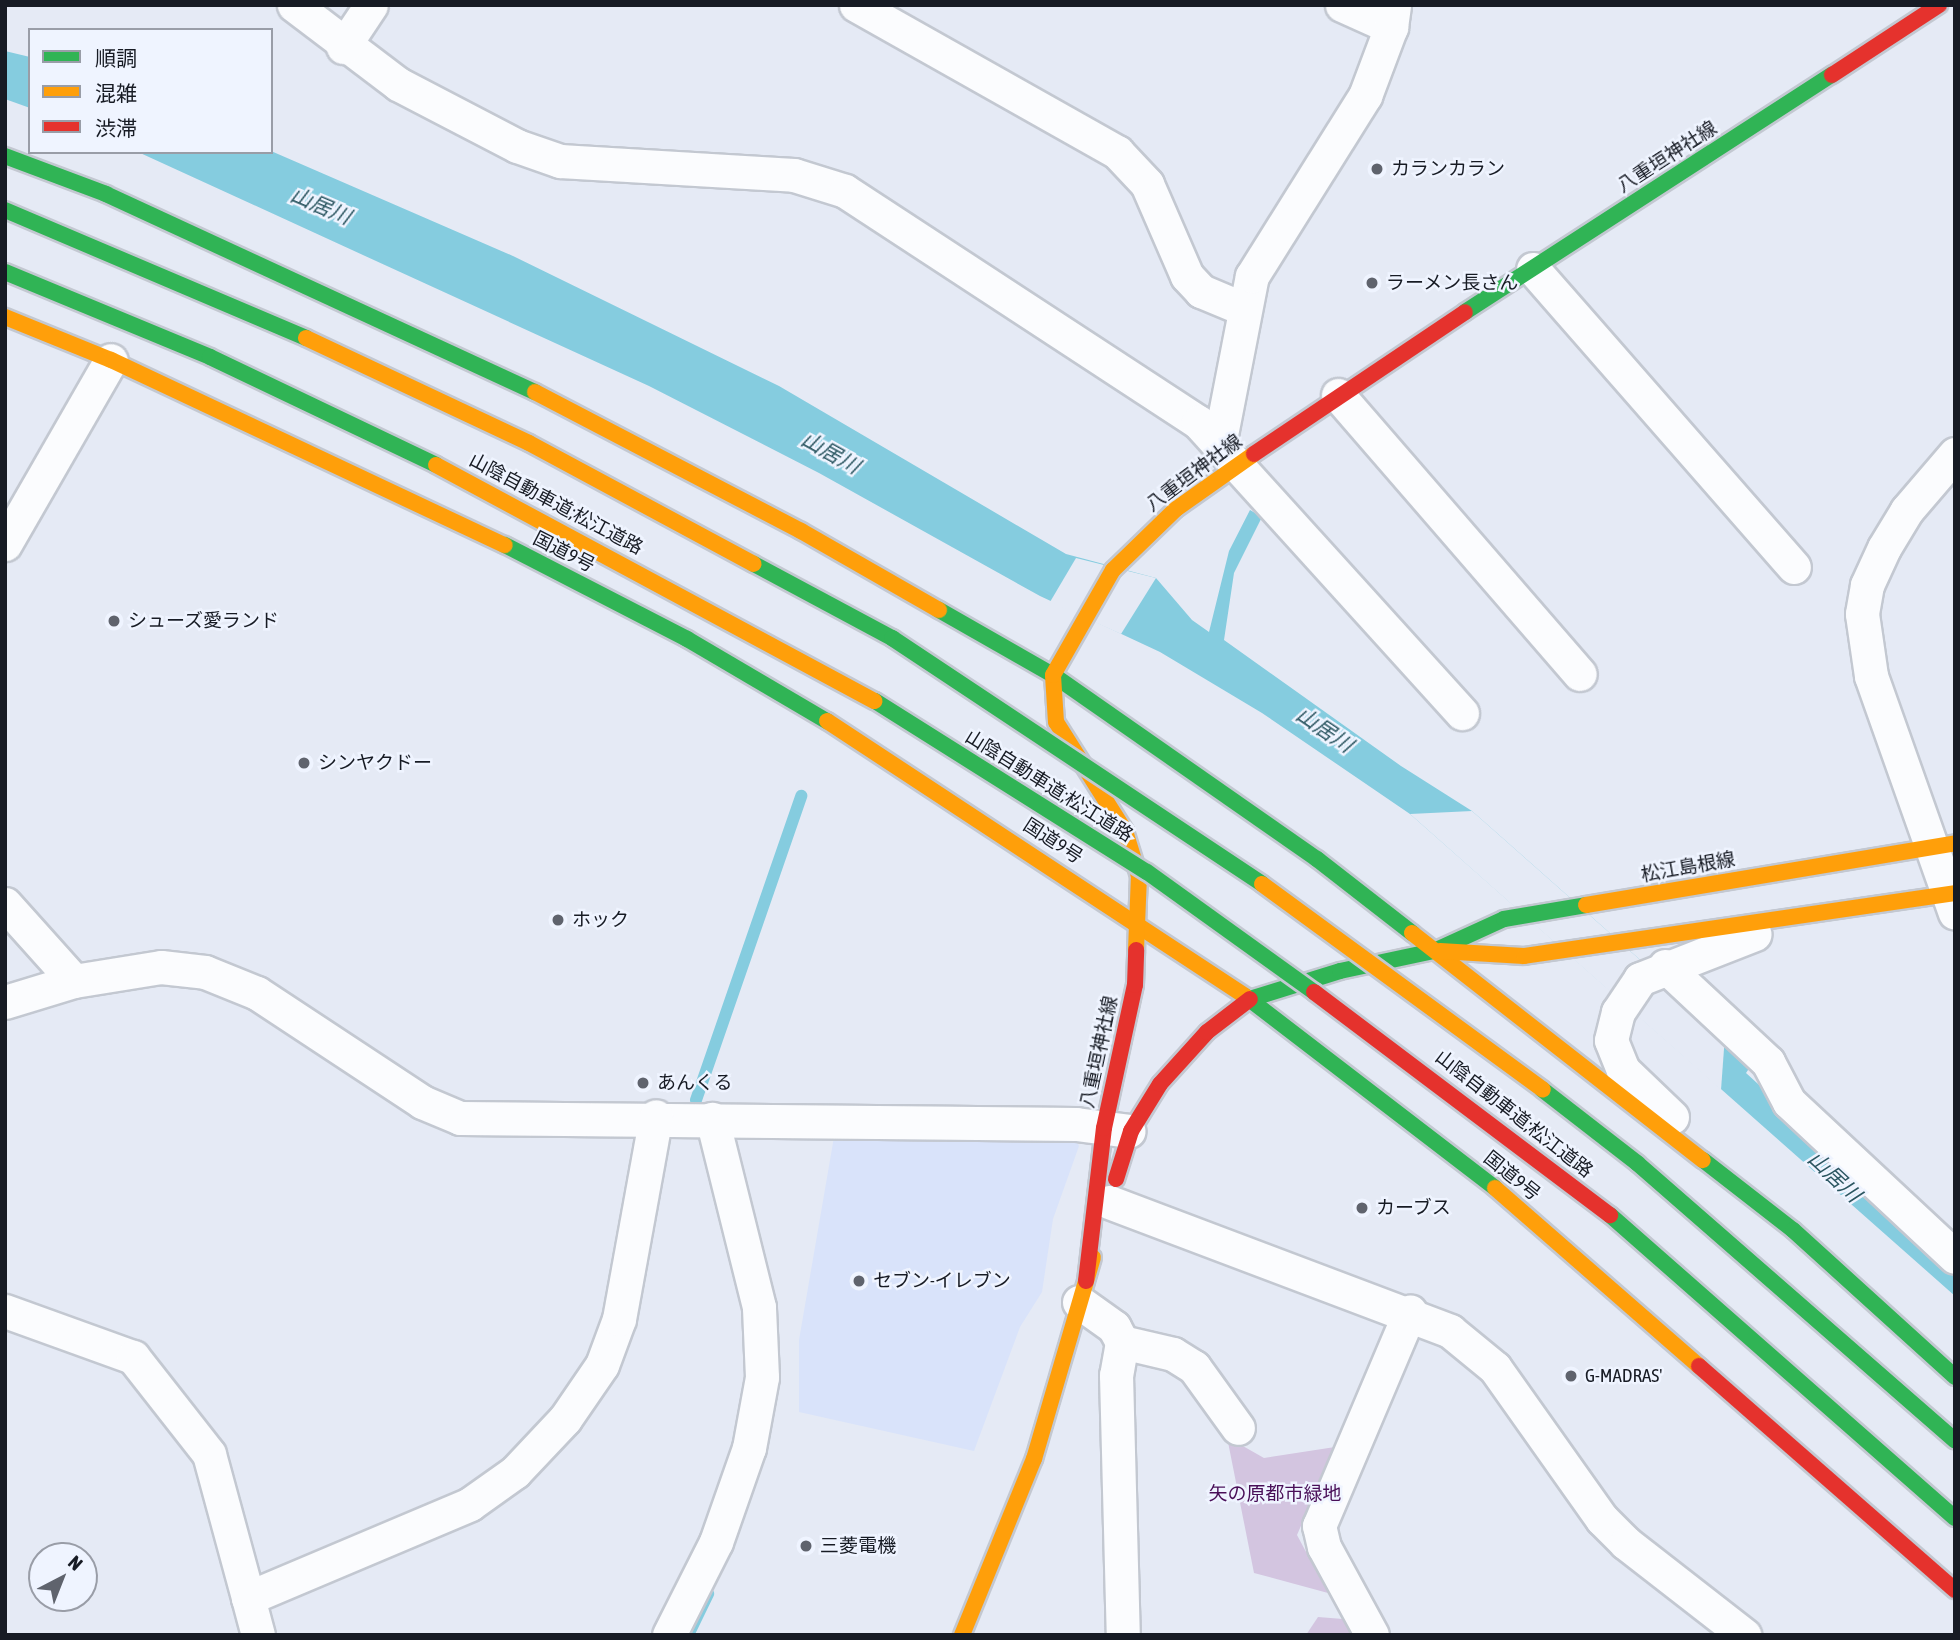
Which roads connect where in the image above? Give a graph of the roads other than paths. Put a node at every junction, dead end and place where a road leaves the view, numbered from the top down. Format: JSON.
{"nodes":[{"id":1,"x":294,"y":5,"type":"edge"},
{"id":2,"x":371,"y":5,"type":"edge"},
{"id":3,"x":856,"y":5,"type":"edge"},
{"id":4,"x":1342,"y":5,"type":"edge"},
{"id":5,"x":1939,"y":5,"type":"edge"},
{"id":6,"x":1392,"y":16,"type":"edge"},
{"id":7,"x":343,"y":47,"type":"junction"},
{"id":8,"x":5,"y":156,"type":"edge"},
{"id":9,"x":5,"y":210,"type":"edge"},
{"id":10,"x":1533,"y":269,"type":"junction"},
{"id":11,"x":5,"y":272,"type":"edge"},
{"id":12,"x":1244,"y":309,"type":"junction"},
{"id":13,"x":5,"y":317,"type":"edge"},
{"id":14,"x":111,"y":360,"type":"junction"},
{"id":15,"x":1338,"y":395,"type":"junction"},
{"id":16,"x":1955,"y":454,"type":"edge"},
{"id":17,"x":1228,"y":455,"type":"junction"},
{"id":18,"x":5,"y":544,"type":"edge"},
{"id":19,"x":1794,"y":566,"type":"dead end"},
{"id":20,"x":1580,"y":674,"type":"dead end"},
{"id":21,"x":1053,"y":675,"type":"junction"},
{"id":22,"x":1462,"y":713,"type":"dead end"},
{"id":23,"x":1944,"y":845,"type":"edge"},
{"id":24,"x":1952,"y":900,"type":"edge"},
{"id":25,"x":5,"y":904,"type":"edge"},
{"id":26,"x":1814,"y":915,"type":"junction"},
{"id":27,"x":1140,"y":923,"type":"junction"},
{"id":28,"x":1434,"y":951,"type":"junction"},
{"id":29,"x":1665,"y":966,"type":"junction"},
{"id":30,"x":74,"y":981,"type":"junction"},
{"id":31,"x":1250,"y":999,"type":"junction"},
{"id":32,"x":5,"y":1002,"type":"edge"},
{"id":33,"x":656,"y":1116,"type":"junction"},
{"id":34,"x":712,"y":1119,"type":"junction"},
{"id":35,"x":1118,"y":1129,"type":"junction"},
{"id":36,"x":1109,"y":1202,"type":"junction"},
{"id":37,"x":1793,"y":1230,"type":"junction"},
{"id":38,"x":1955,"y":1257,"type":"edge"},
{"id":39,"x":1083,"y":1292,"type":"junction"},
{"id":40,"x":5,"y":1311,"type":"edge"},
{"id":41,"x":1410,"y":1312,"type":"junction"},
{"id":42,"x":1122,"y":1342,"type":"junction"},
{"id":43,"x":1955,"y":1377,"type":"edge"},
{"id":44,"x":1238,"y":1428,"type":"dead end"},
{"id":45,"x":1955,"y":1440,"type":"edge"},
{"id":46,"x":1955,"y":1518,"type":"edge"},
{"id":47,"x":1955,"y":1590,"type":"edge"},
{"id":48,"x":248,"y":1598,"type":"junction"},
{"id":49,"x":258,"y":1635,"type":"edge"},
{"id":50,"x":669,"y":1635,"type":"edge"},
{"id":51,"x":962,"y":1635,"type":"edge"},
{"id":52,"x":1123,"y":1635,"type":"edge"},
{"id":53,"x":1372,"y":1635,"type":"edge"},
{"id":54,"x":1744,"y":1635,"type":"edge"}],
"edges":[{"from":1,"to":7,"type":"street"},
{"from":2,"to":7,"type":"street"},
{"from":3,"to":12,"type":"street"},
{"from":4,"to":6,"type":"street"},
{"from":5,"to":10,"type":"main road","name":"八重垣神社線"},
{"from":6,"to":12,"type":"street"},
{"from":7,"to":17,"type":"street"},
{"from":8,"to":21,"type":"main road"},
{"from":9,"to":45,"type":"main road","name":"山陰自動車道;松江道路","bridge":true},
{"from":10,"to":15,"type":"main road","name":"八重垣神社線"},
{"from":10,"to":19,"type":"street"},
{"from":11,"to":46,"type":"main road","name":"山陰自動車道;松江道路","bridge":true},
{"from":12,"to":17,"type":"street"},
{"from":13,"to":14,"type":"main road","name":"国道9号"},
{"from":14,"to":18,"type":"street"},
{"from":14,"to":27,"type":"main road","name":"国道9号"},
{"from":15,"to":17,"type":"main road","name":"八重垣神社線"},
{"from":15,"to":20,"type":"street"},
{"from":16,"to":23,"type":"street"},
{"from":17,"to":21,"type":"main road","name":"八重垣神社線"},
{"from":17,"to":22,"type":"street"},
{"from":21,"to":27,"type":"main road","name":"八重垣神社線"},
{"from":21,"to":28,"type":"main road"},
{"from":23,"to":24,"type":"street"},
{"from":23,"to":28,"type":"main road","name":"松江島根線"},
{"from":24,"to":26,"type":"main road","name":"松江島根線"},
{"from":25,"to":30,"type":"street"},
{"from":26,"to":28,"type":"main road","name":"松江島根線"},
{"from":26,"to":29,"type":"street"},
{"from":27,"to":31,"type":"main road","name":"国道9号"},
{"from":27,"to":35,"type":"main road","name":"八重垣神社線"},
{"from":28,"to":31,"type":"main road","name":"松江島根線"},
{"from":28,"to":37,"type":"main road"},
{"from":29,"to":37,"type":"street"},
{"from":29,"to":38,"type":"street"},
{"from":30,"to":32,"type":"street"},
{"from":30,"to":33,"type":"street"},
{"from":31,"to":35,"type":"main road","name":"八重垣神社線"},
{"from":31,"to":47,"type":"main road","name":"国道9号"},
{"from":33,"to":34,"type":"street"},
{"from":33,"to":48,"type":"street"},
{"from":34,"to":35,"type":"street"},
{"from":34,"to":50,"type":"street"},
{"from":35,"to":36,"type":"main road","name":"八重垣神社線"},
{"from":35,"to":39,"type":"main road","name":"八重垣神社線"},
{"from":36,"to":39,"type":"main road","name":"八重垣神社線"},
{"from":36,"to":41,"type":"street"},
{"from":37,"to":43,"type":"main road"},
{"from":39,"to":42,"type":"street"},
{"from":39,"to":51,"type":"main road","name":"八重垣神社線"},
{"from":40,"to":48,"type":"street"},
{"from":41,"to":53,"type":"street"},
{"from":41,"to":54,"type":"street"},
{"from":42,"to":44,"type":"street"},
{"from":42,"to":52,"type":"street"},
{"from":48,"to":49,"type":"street"}]}
